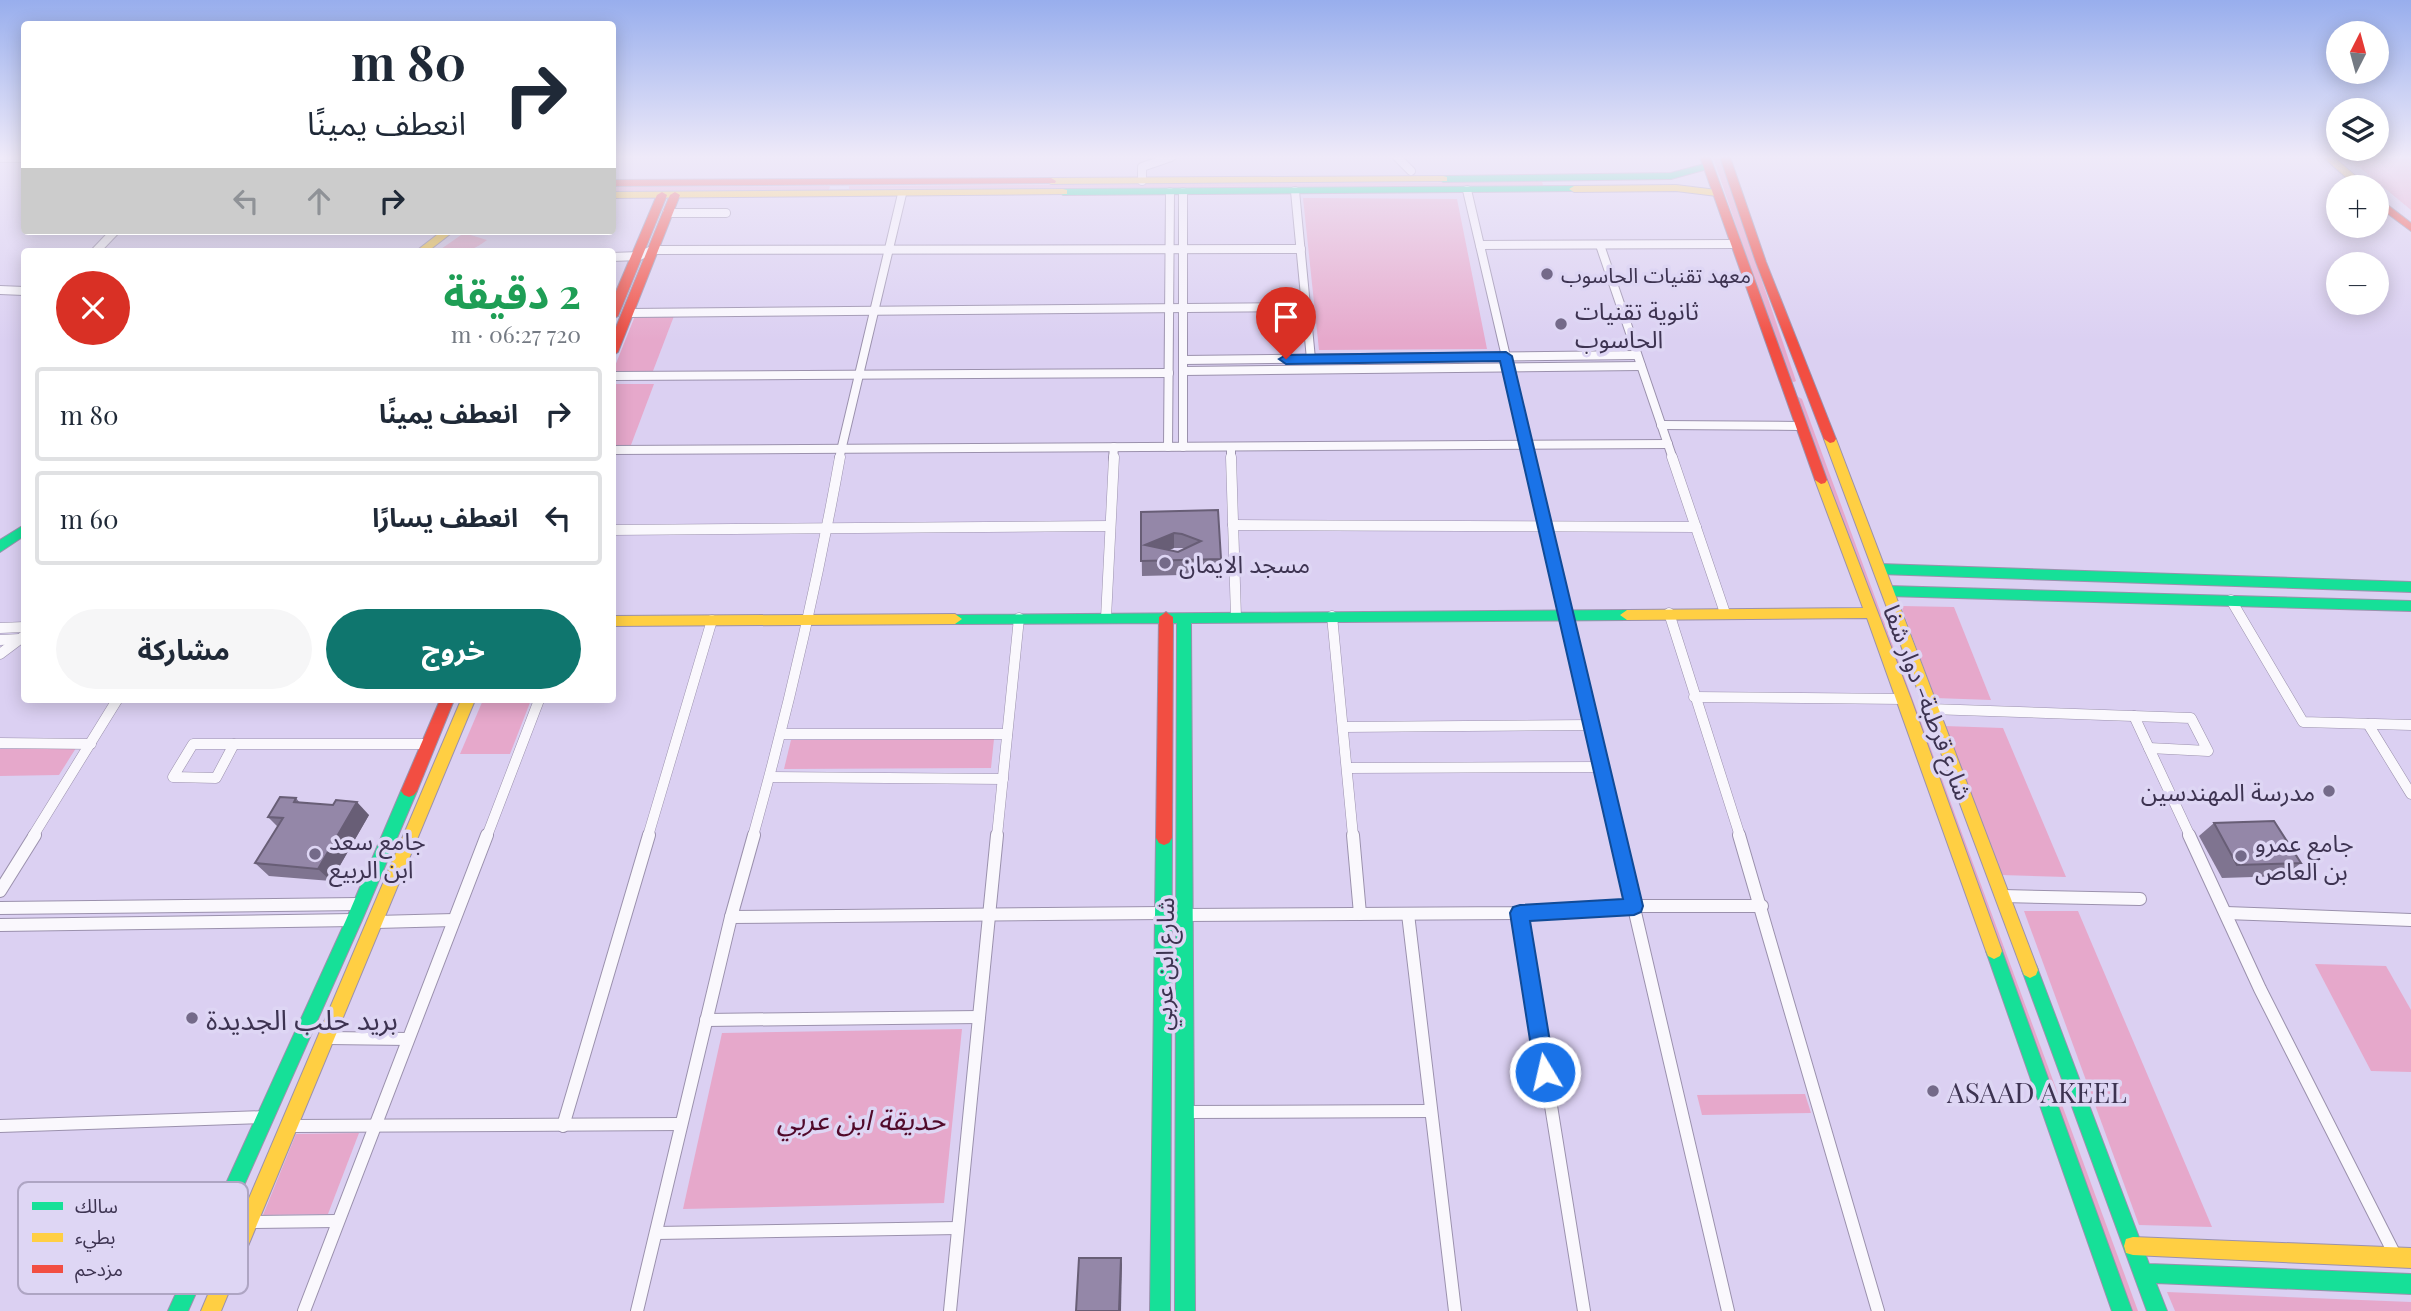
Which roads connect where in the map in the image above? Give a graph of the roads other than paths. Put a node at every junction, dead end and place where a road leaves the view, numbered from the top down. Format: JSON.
{"nodes":[{"id":1,"x":659,"y":218,"type":"edge"},
{"id":2,"x":664,"y":218,"type":"edge"},
{"id":3,"x":896,"y":218,"type":"edge"},
{"id":4,"x":1174,"y":218,"type":"edge"},
{"id":5,"x":1180,"y":218,"type":"edge"},
{"id":6,"x":1298,"y":218,"type":"edge"},
{"id":7,"x":1474,"y":218,"type":"edge"},
{"id":8,"x":1726,"y":218,"type":"edge"},
{"id":9,"x":1746,"y":218,"type":"edge"},
{"id":10,"x":111,"y":235,"type":"edge"},
{"id":11,"x":443,"y":235,"type":"edge"},
{"id":12,"x":1600,"y":244,"type":"junction"},
{"id":13,"x":1736,"y":244,"type":"junction"},
{"id":14,"x":1480,"y":245,"type":"junction"},
{"id":15,"x":99,"y":248,"type":"edge"},
{"id":16,"x":426,"y":248,"type":"edge"},
{"id":17,"x":889,"y":249,"type":"junction"},
{"id":18,"x":1170,"y":249,"type":"junction"},
{"id":19,"x":1183,"y":249,"type":"junction"},
{"id":20,"x":1301,"y":249,"type":"junction"},
{"id":21,"x":645,"y":253,"type":"junction"},
{"id":22,"x":616,"y":257,"type":"edge"},
{"id":23,"x":1742,"y":262,"type":"junction"},
{"id":24,"x":1761,"y":262,"type":"junction"},
{"id":25,"x":0,"y":290,"type":"edge"},
{"id":26,"x":21,"y":291,"type":"edge"},
{"id":27,"x":1307,"y":307,"type":"junction"},
{"id":28,"x":616,"y":308,"type":"edge"},
{"id":29,"x":1169,"y":308,"type":"junction"},
{"id":30,"x":1183,"y":308,"type":"junction"},
{"id":31,"x":874,"y":311,"type":"junction"},
{"id":32,"x":629,"y":313,"type":"junction"},
{"id":33,"x":616,"y":343,"type":"edge"},
{"id":34,"x":1637,"y":355,"type":"junction"},
{"id":35,"x":1506,"y":356,"type":"junction"},
{"id":36,"x":1311,"y":359,"type":"junction"},
{"id":37,"x":1183,"y":360,"type":"junction"},
{"id":38,"x":1641,"y":366,"type":"junction"},
{"id":39,"x":1508,"y":368,"type":"junction"},
{"id":40,"x":1183,"y":371,"type":"junction"},
{"id":41,"x":1169,"y":373,"type":"junction"},
{"id":42,"x":859,"y":375,"type":"junction"},
{"id":43,"x":616,"y":376,"type":"edge"},
{"id":44,"x":1788,"y":391,"type":"junction"},
{"id":45,"x":1811,"y":392,"type":"junction"},
{"id":46,"x":1661,"y":425,"type":"junction"},
{"id":47,"x":1801,"y":426,"type":"junction"},
{"id":48,"x":1668,"y":444,"type":"junction"},
{"id":49,"x":1526,"y":445,"type":"junction"},
{"id":50,"x":1114,"y":447,"type":"junction"},
{"id":51,"x":1168,"y":447,"type":"junction"},
{"id":52,"x":1184,"y":447,"type":"junction"},
{"id":53,"x":1231,"y":447,"type":"junction"},
{"id":54,"x":842,"y":449,"type":"junction"},
{"id":55,"x":616,"y":450,"type":"edge"},
{"id":56,"x":1233,"y":525,"type":"junction"},
{"id":57,"x":1111,"y":526,"type":"junction"},
{"id":58,"x":1545,"y":526,"type":"junction"},
{"id":59,"x":1696,"y":527,"type":"junction"},
{"id":60,"x":827,"y":528,"type":"junction"},
{"id":61,"x":616,"y":530,"type":"edge"},
{"id":62,"x":21,"y":532,"type":"edge"},
{"id":63,"x":0,"y":547,"type":"edge"},
{"id":64,"x":1880,"y":569,"type":"junction"},
{"id":65,"x":2411,"y":587,"type":"edge"},
{"id":66,"x":1888,"y":591,"type":"junction"},
{"id":67,"x":2231,"y":600,"type":"junction"},
{"id":68,"x":2411,"y":606,"type":"edge"},
{"id":69,"x":1669,"y":613,"type":"junction"},
{"id":70,"x":1725,"y":613,"type":"junction"},
{"id":71,"x":1871,"y":613,"type":"junction"},
{"id":72,"x":1565,"y":614,"type":"junction"},
{"id":73,"x":1332,"y":616,"type":"junction"},
{"id":74,"x":1166,"y":617,"type":"junction"},
{"id":75,"x":1184,"y":617,"type":"junction"},
{"id":76,"x":1236,"y":617,"type":"junction"},
{"id":77,"x":807,"y":618,"type":"junction"},
{"id":78,"x":1019,"y":618,"type":"junction"},
{"id":79,"x":1106,"y":618,"type":"junction"},
{"id":80,"x":712,"y":620,"type":"junction"},
{"id":81,"x":616,"y":621,"type":"edge"},
{"id":82,"x":21,"y":627,"type":"edge"},
{"id":83,"x":0,"y":628,"type":"edge"},
{"id":84,"x":21,"y":638,"type":"edge"},
{"id":85,"x":21,"y":639,"type":"edge"},
{"id":86,"x":0,"y":640,"type":"edge"},
{"id":87,"x":0,"y":654,"type":"edge"},
{"id":88,"x":1694,"y":697,"type":"junction"},
{"id":89,"x":1904,"y":699,"type":"junction"},
{"id":90,"x":115,"y":703,"type":"edge"},
{"id":91,"x":446,"y":703,"type":"edge"},
{"id":92,"x":467,"y":703,"type":"edge"},
{"id":93,"x":538,"y":703,"type":"edge"},
{"id":94,"x":1930,"y":709,"type":"junction"},
{"id":95,"x":2134,"y":716,"type":"junction"},
{"id":96,"x":2368,"y":724,"type":"junction"},
{"id":97,"x":1591,"y":725,"type":"junction"},
{"id":98,"x":2411,"y":725,"type":"edge"},
{"id":99,"x":1343,"y":727,"type":"junction"},
{"id":100,"x":782,"y":734,"type":"junction"},
{"id":101,"x":1007,"y":734,"type":"junction"},
{"id":102,"x":0,"y":743,"type":"edge"},
{"id":103,"x":90,"y":744,"type":"junction"},
{"id":104,"x":234,"y":744,"type":"junction"},
{"id":105,"x":428,"y":744,"type":"junction"},
{"id":106,"x":2148,"y":748,"type":"junction"},
{"id":107,"x":1601,"y":767,"type":"junction"},
{"id":108,"x":1347,"y":768,"type":"junction"},
{"id":109,"x":771,"y":777,"type":"junction"},
{"id":110,"x":1003,"y":779,"type":"junction"},
{"id":111,"x":2411,"y":793,"type":"edge"},
{"id":112,"x":1184,"y":808,"type":"junction"},
{"id":113,"x":1943,"y":808,"type":"junction"},
{"id":114,"x":1969,"y":808,"type":"junction"},
{"id":115,"x":1165,"y":809,"type":"junction"},
{"id":116,"x":0,"y":891,"type":"edge"},
{"id":117,"x":2003,"y":896,"type":"junction"},
{"id":118,"x":2140,"y":899,"type":"dead end"},
{"id":119,"x":359,"y":904,"type":"junction"},
{"id":120,"x":1634,"y":906,"type":"junction"},
{"id":121,"x":1762,"y":906,"type":"junction"},
{"id":122,"x":0,"y":908,"type":"edge"},
{"id":123,"x":1164,"y":913,"type":"junction"},
{"id":124,"x":1520,"y":913,"type":"junction"},
{"id":125,"x":1360,"y":914,"type":"junction"},
{"id":126,"x":1408,"y":914,"type":"junction"},
{"id":127,"x":2226,"y":914,"type":"junction"},
{"id":128,"x":1184,"y":915,"type":"junction"},
{"id":129,"x":989,"y":916,"type":"junction"},
{"id":130,"x":731,"y":917,"type":"junction"},
{"id":131,"x":354,"y":920,"type":"junction"},
{"id":132,"x":454,"y":920,"type":"junction"},
{"id":133,"x":2411,"y":920,"type":"edge"},
{"id":134,"x":376,"y":922,"type":"junction"},
{"id":135,"x":0,"y":925,"type":"edge"},
{"id":136,"x":979,"y":1017,"type":"junction"},
{"id":137,"x":706,"y":1020,"type":"junction"},
{"id":138,"x":328,"y":1038,"type":"junction"},
{"id":139,"x":408,"y":1039,"type":"junction"},
{"id":140,"x":1431,"y":1111,"type":"junction"},
{"id":141,"x":1185,"y":1112,"type":"junction"},
{"id":142,"x":266,"y":1117,"type":"junction"},
{"id":143,"x":681,"y":1124,"type":"junction"},
{"id":144,"x":0,"y":1126,"type":"edge"},
{"id":145,"x":291,"y":1126,"type":"junction"},
{"id":146,"x":375,"y":1126,"type":"junction"},
{"id":147,"x":563,"y":1126,"type":"junction"},
{"id":148,"x":237,"y":1182,"type":"edge"},
{"id":149,"x":337,"y":1221,"type":"junction"},
{"id":150,"x":249,"y":1222,"type":"joint"},
{"id":151,"x":958,"y":1228,"type":"junction"},
{"id":152,"x":656,"y":1233,"type":"junction"},
{"id":153,"x":2133,"y":1246,"type":"junction"},
{"id":154,"x":2404,"y":1257,"type":"edge"},
{"id":155,"x":2143,"y":1273,"type":"junction"},
{"id":156,"x":2410,"y":1284,"type":"edge"},
{"id":157,"x":186,"y":1294,"type":"edge"},
{"id":158,"x":218,"y":1294,"type":"edge"},
{"id":159,"x":178,"y":1311,"type":"edge"},
{"id":160,"x":211,"y":1311,"type":"edge"},
{"id":161,"x":304,"y":1311,"type":"edge"},
{"id":162,"x":637,"y":1311,"type":"edge"},
{"id":163,"x":950,"y":1311,"type":"edge"},
{"id":164,"x":1160,"y":1311,"type":"edge"},
{"id":165,"x":1185,"y":1311,"type":"edge"},
{"id":166,"x":1455,"y":1311,"type":"edge"},
{"id":167,"x":1584,"y":1311,"type":"edge"},
{"id":168,"x":1728,"y":1311,"type":"edge"},
{"id":169,"x":1878,"y":1311,"type":"edge"},
{"id":170,"x":2122,"y":1311,"type":"edge"},
{"id":171,"x":2157,"y":1311,"type":"edge"}],
"edges":[{"from":1,"to":21,"type":"street"},
{"from":2,"to":21,"type":"street"},
{"from":3,"to":17,"type":"street"},
{"from":4,"to":18,"type":"street"},
{"from":5,"to":19,"type":"street"},
{"from":6,"to":20,"type":"street"},
{"from":7,"to":14,"type":"street"},
{"from":8,"to":13,"type":"street"},
{"from":9,"to":24,"type":"street","name":"شارع قرطبة- دوار شفا"},
{"from":10,"to":15,"type":"street"},
{"from":11,"to":16,"type":"street"},
{"from":12,"to":13,"type":"street"},
{"from":12,"to":14,"type":"street"},
{"from":12,"to":34,"type":"street"},
{"from":13,"to":23,"type":"street"},
{"from":14,"to":35,"type":"street"},
{"from":17,"to":18,"type":"street"},
{"from":17,"to":21,"type":"street"},
{"from":17,"to":31,"type":"street"},
{"from":18,"to":19,"type":"street"},
{"from":18,"to":29,"type":"street"},
{"from":19,"to":20,"type":"street"},
{"from":19,"to":30,"type":"street"},
{"from":20,"to":27,"type":"street"},
{"from":21,"to":22,"type":"street"},
{"from":21,"to":28,"type":"street"},
{"from":21,"to":32,"type":"street"},
{"from":23,"to":24,"type":"street"},
{"from":23,"to":44,"type":"street"},
{"from":24,"to":45,"type":"street","name":"شارع قرطبة- دوار شفا"},
{"from":25,"to":26,"type":"street"},
{"from":27,"to":30,"type":"street"},
{"from":27,"to":36,"type":"street"},
{"from":29,"to":30,"type":"street"},
{"from":29,"to":31,"type":"street"},
{"from":29,"to":41,"type":"street"},
{"from":30,"to":37,"type":"street"},
{"from":31,"to":32,"type":"street"},
{"from":31,"to":42,"type":"street"},
{"from":32,"to":33,"type":"street"},
{"from":34,"to":35,"type":"street"},
{"from":34,"to":38,"type":"street"},
{"from":35,"to":36,"type":"street"},
{"from":35,"to":39,"type":"street"},
{"from":36,"to":37,"type":"street"},
{"from":37,"to":40,"type":"street"},
{"from":38,"to":39,"type":"street"},
{"from":38,"to":46,"type":"street"},
{"from":39,"to":40,"type":"street"},
{"from":39,"to":49,"type":"street"},
{"from":40,"to":52,"type":"street"},
{"from":41,"to":42,"type":"street"},
{"from":41,"to":51,"type":"street"},
{"from":42,"to":43,"type":"street"},
{"from":42,"to":54,"type":"street"},
{"from":44,"to":45,"type":"street"},
{"from":44,"to":47,"type":"street"},
{"from":45,"to":64,"type":"street","name":"شارع قرطبة- دوار شفا"},
{"from":46,"to":47,"type":"street"},
{"from":46,"to":48,"type":"street"},
{"from":47,"to":71,"type":"street"},
{"from":48,"to":49,"type":"street"},
{"from":48,"to":59,"type":"street"},
{"from":49,"to":53,"type":"street"},
{"from":49,"to":58,"type":"street"},
{"from":50,"to":51,"type":"street"},
{"from":50,"to":54,"type":"street"},
{"from":50,"to":57,"type":"street"},
{"from":51,"to":52,"type":"street"},
{"from":52,"to":53,"type":"street"},
{"from":53,"to":56,"type":"street"},
{"from":54,"to":55,"type":"street"},
{"from":54,"to":60,"type":"street"},
{"from":56,"to":58,"type":"street"},
{"from":56,"to":76,"type":"street"},
{"from":57,"to":60,"type":"street"},
{"from":57,"to":79,"type":"street"},
{"from":58,"to":59,"type":"street"},
{"from":58,"to":72,"type":"street"},
{"from":59,"to":70,"type":"street"},
{"from":60,"to":61,"type":"street"},
{"from":60,"to":77,"type":"street"},
{"from":62,"to":63,"type":"street"},
{"from":64,"to":65,"type":"street"},
{"from":64,"to":66,"type":"street","name":"شارع قرطبة- دوار شفا"},
{"from":66,"to":67,"type":"street"},
{"from":66,"to":94,"type":"street","name":"شارع قرطبة- دوار شفا"},
{"from":67,"to":68,"type":"street"},
{"from":67,"to":96,"type":"street"},
{"from":69,"to":70,"type":"street"},
{"from":69,"to":72,"type":"street"},
{"from":69,"to":88,"type":"street"},
{"from":70,"to":71,"type":"street"},
{"from":71,"to":89,"type":"street"},
{"from":72,"to":73,"type":"street"},
{"from":72,"to":97,"type":"street"},
{"from":73,"to":76,"type":"street"},
{"from":73,"to":99,"type":"street"},
{"from":74,"to":75,"type":"street"},
{"from":74,"to":79,"type":"street"},
{"from":74,"to":115,"type":"street","name":"شارع ابن عربي"},
{"from":75,"to":76,"type":"street"},
{"from":75,"to":112,"type":"street"},
{"from":77,"to":78,"type":"street"},
{"from":77,"to":80,"type":"street"},
{"from":77,"to":100,"type":"street"},
{"from":78,"to":79,"type":"street"},
{"from":78,"to":101,"type":"street"},
{"from":80,"to":81,"type":"street"},
{"from":80,"to":147,"type":"street"},
{"from":82,"to":83,"type":"street"},
{"from":84,"to":86,"type":"street"},
{"from":85,"to":87,"type":"street"},
{"from":88,"to":89,"type":"street"},
{"from":88,"to":121,"type":"street"},
{"from":89,"to":113,"type":"street"},
{"from":90,"to":103,"type":"street"},
{"from":91,"to":105,"type":"street"},
{"from":92,"to":134,"type":"street"},
{"from":93,"to":132,"type":"street"},
{"from":94,"to":95,"type":"street"},
{"from":94,"to":114,"type":"street","name":"شارع قرطبة- دوار شفا"},
{"from":95,"to":106,"type":"street"},
{"from":95,"to":106,"type":"street"},
{"from":96,"to":98,"type":"street"},
{"from":96,"to":111,"type":"street"},
{"from":97,"to":99,"type":"street"},
{"from":97,"to":107,"type":"street"},
{"from":99,"to":108,"type":"street"},
{"from":100,"to":101,"type":"street"},
{"from":100,"to":109,"type":"street"},
{"from":101,"to":110,"type":"street"},
{"from":102,"to":103,"type":"street"},
{"from":103,"to":116,"type":"street"},
{"from":104,"to":104,"type":"street"},
{"from":104,"to":105,"type":"street"},
{"from":105,"to":119,"type":"street"},
{"from":106,"to":127,"type":"street"},
{"from":107,"to":108,"type":"street"},
{"from":107,"to":120,"type":"street"},
{"from":108,"to":125,"type":"street"},
{"from":109,"to":110,"type":"street"},
{"from":109,"to":130,"type":"street"},
{"from":110,"to":129,"type":"street"},
{"from":112,"to":115,"type":"street"},
{"from":112,"to":128,"type":"street"},
{"from":113,"to":114,"type":"street"},
{"from":113,"to":170,"type":"street"},
{"from":114,"to":117,"type":"street","name":"شارع قرطبة- دوار شفا"},
{"from":115,"to":123,"type":"street","name":"شارع ابن عربي"},
{"from":117,"to":118,"type":"street"},
{"from":117,"to":153,"type":"street","name":"شارع قرطبة- دوار شفا"},
{"from":119,"to":122,"type":"street"},
{"from":119,"to":131,"type":"street"},
{"from":120,"to":121,"type":"street"},
{"from":120,"to":124,"type":"street"},
{"from":120,"to":168,"type":"street"},
{"from":121,"to":169,"type":"street"},
{"from":123,"to":129,"type":"street"},
{"from":123,"to":164,"type":"street","name":"شارع ابن عربي"},
{"from":124,"to":126,"type":"street"},
{"from":124,"to":167,"type":"street"},
{"from":125,"to":126,"type":"street"},
{"from":125,"to":128,"type":"street"},
{"from":126,"to":140,"type":"street"},
{"from":127,"to":133,"type":"street"},
{"from":127,"to":154,"type":"street"},
{"from":128,"to":141,"type":"street"},
{"from":129,"to":130,"type":"street"},
{"from":129,"to":136,"type":"street"},
{"from":130,"to":137,"type":"street"},
{"from":131,"to":135,"type":"street"},
{"from":131,"to":142,"type":"street"},
{"from":132,"to":134,"type":"street"},
{"from":132,"to":139,"type":"street"},
{"from":134,"to":138,"type":"street"},
{"from":136,"to":137,"type":"street"},
{"from":136,"to":151,"type":"street"},
{"from":137,"to":143,"type":"street"},
{"from":138,"to":139,"type":"street"},
{"from":138,"to":145,"type":"street"},
{"from":139,"to":146,"type":"street"},
{"from":140,"to":141,"type":"street"},
{"from":140,"to":166,"type":"street"},
{"from":141,"to":165,"type":"street"},
{"from":142,"to":144,"type":"street"},
{"from":142,"to":148,"type":"street"},
{"from":143,"to":147,"type":"street"},
{"from":143,"to":152,"type":"street"},
{"from":145,"to":146,"type":"street"},
{"from":145,"to":150,"type":"street"},
{"from":146,"to":147,"type":"street"},
{"from":146,"to":149,"type":"street"},
{"from":149,"to":150,"type":"street"},
{"from":149,"to":161,"type":"street"},
{"from":151,"to":152,"type":"street"},
{"from":151,"to":163,"type":"street"},
{"from":152,"to":162,"type":"street"},
{"from":153,"to":154,"type":"street"},
{"from":153,"to":155,"type":"street","name":"شارع قرطبة- دوار شفا"},
{"from":154,"to":156,"type":"street"},
{"from":155,"to":156,"type":"street"},
{"from":155,"to":171,"type":"street","name":"شارع قرطبة- دوار شفا"},
{"from":157,"to":159,"type":"street"},
{"from":158,"to":160,"type":"street"}]}
